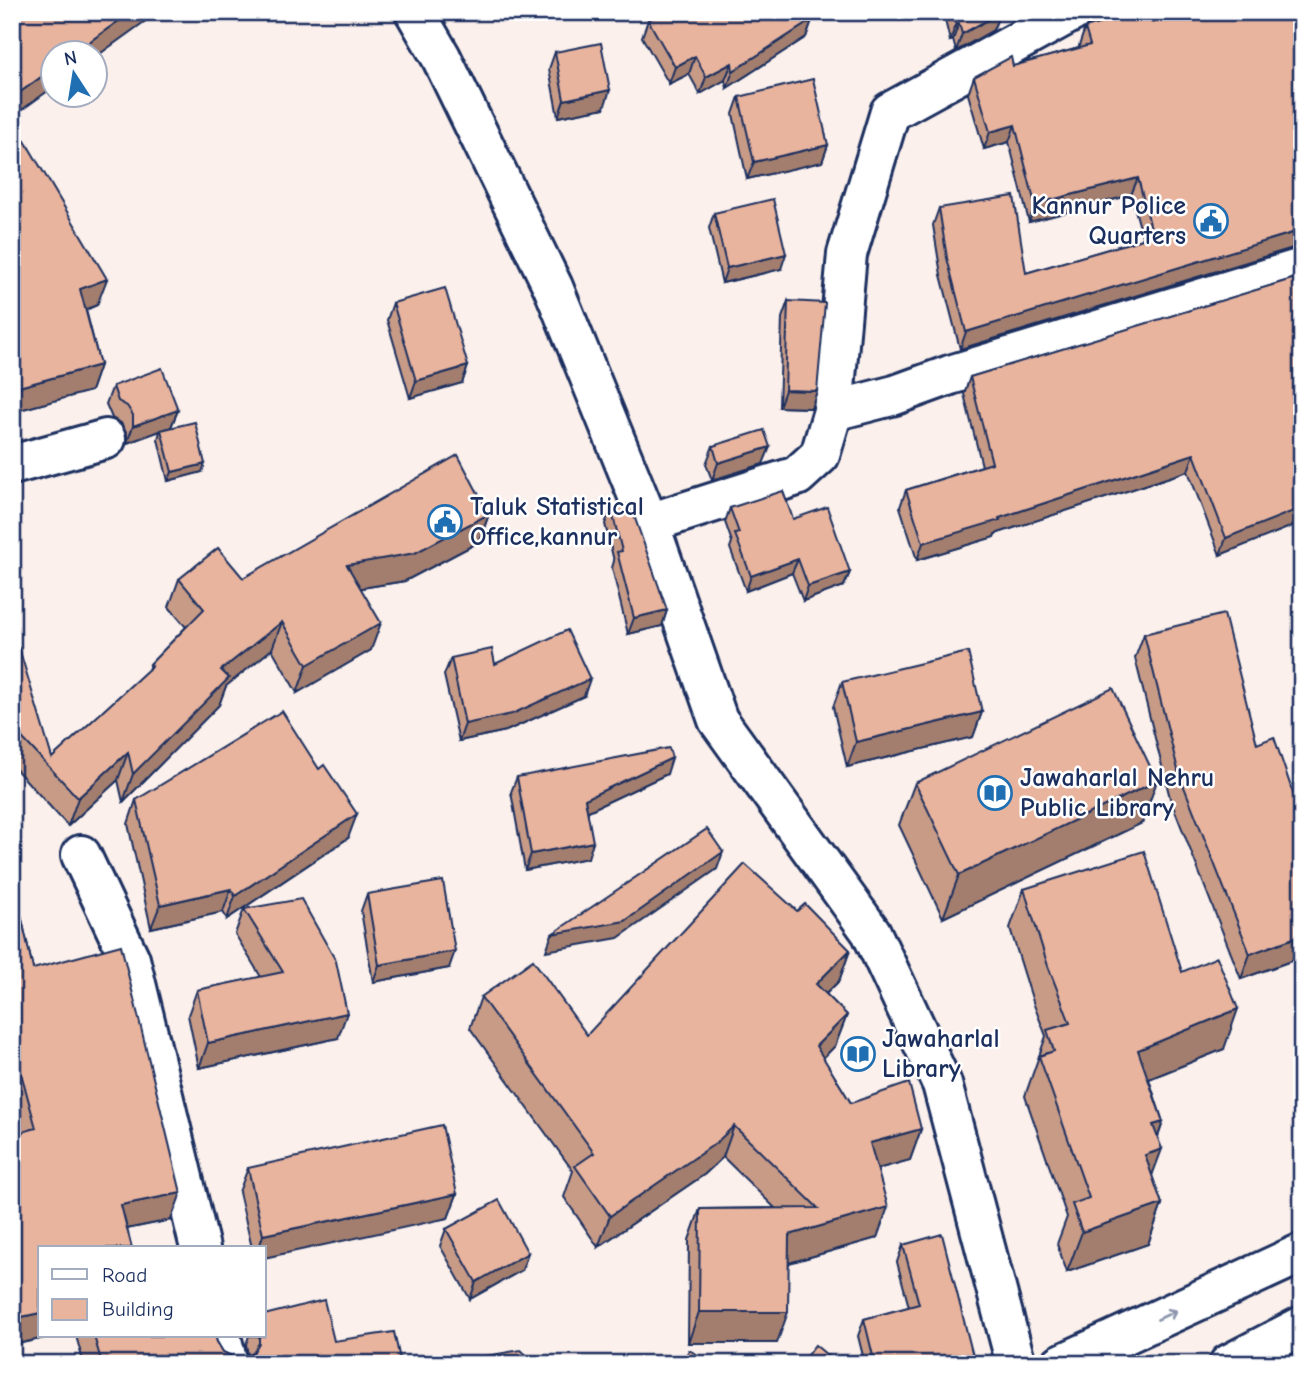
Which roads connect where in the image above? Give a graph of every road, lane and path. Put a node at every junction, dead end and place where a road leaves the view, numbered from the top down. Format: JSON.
{"nodes":[{"id":1,"x":415,"y":12,"type":"edge"},
{"id":2,"x":1072,"y":12,"type":"edge"},
{"id":3,"x":1302,"y":268,"type":"edge"},
{"id":4,"x":833,"y":411,"type":"junction"},
{"id":5,"x":106,"y":439,"type":"dead end"},
{"id":6,"x":12,"y":465,"type":"edge"},
{"id":7,"x":649,"y":523,"type":"junction"},
{"id":8,"x":81,"y":855,"type":"dead end"},
{"id":9,"x":200,"y":1246,"type":"edge"},
{"id":10,"x":1302,"y":1253,"type":"edge"},
{"id":11,"x":1302,"y":1326,"type":"edge"},
{"id":12,"x":1129,"y":1332,"type":"junction"},
{"id":13,"x":222,"y":1338,"type":"edge"},
{"id":14,"x":228,"y":1364,"type":"edge"},
{"id":15,"x":1016,"y":1364,"type":"edge"},
{"id":16,"x":1061,"y":1364,"type":"edge"},
{"id":17,"x":1094,"y":1364,"type":"edge"},
{"id":18,"x":1229,"y":1364,"type":"edge"}],
"edges":[{"from":1,"to":7,"type":"street"},
{"from":2,"to":4,"type":"street"},
{"from":3,"to":4,"type":"street"},
{"from":4,"to":7,"type":"street"},
{"from":5,"to":6,"type":"street"},
{"from":7,"to":15,"type":"street"},
{"from":8,"to":9,"type":"street"},
{"from":12,"to":10,"type":"street","one_way":true},
{"from":11,"to":18,"type":"street"},
{"from":12,"to":16,"type":"street"},
{"from":12,"to":17,"type":"street"},
{"from":13,"to":14,"type":"street"}]}
